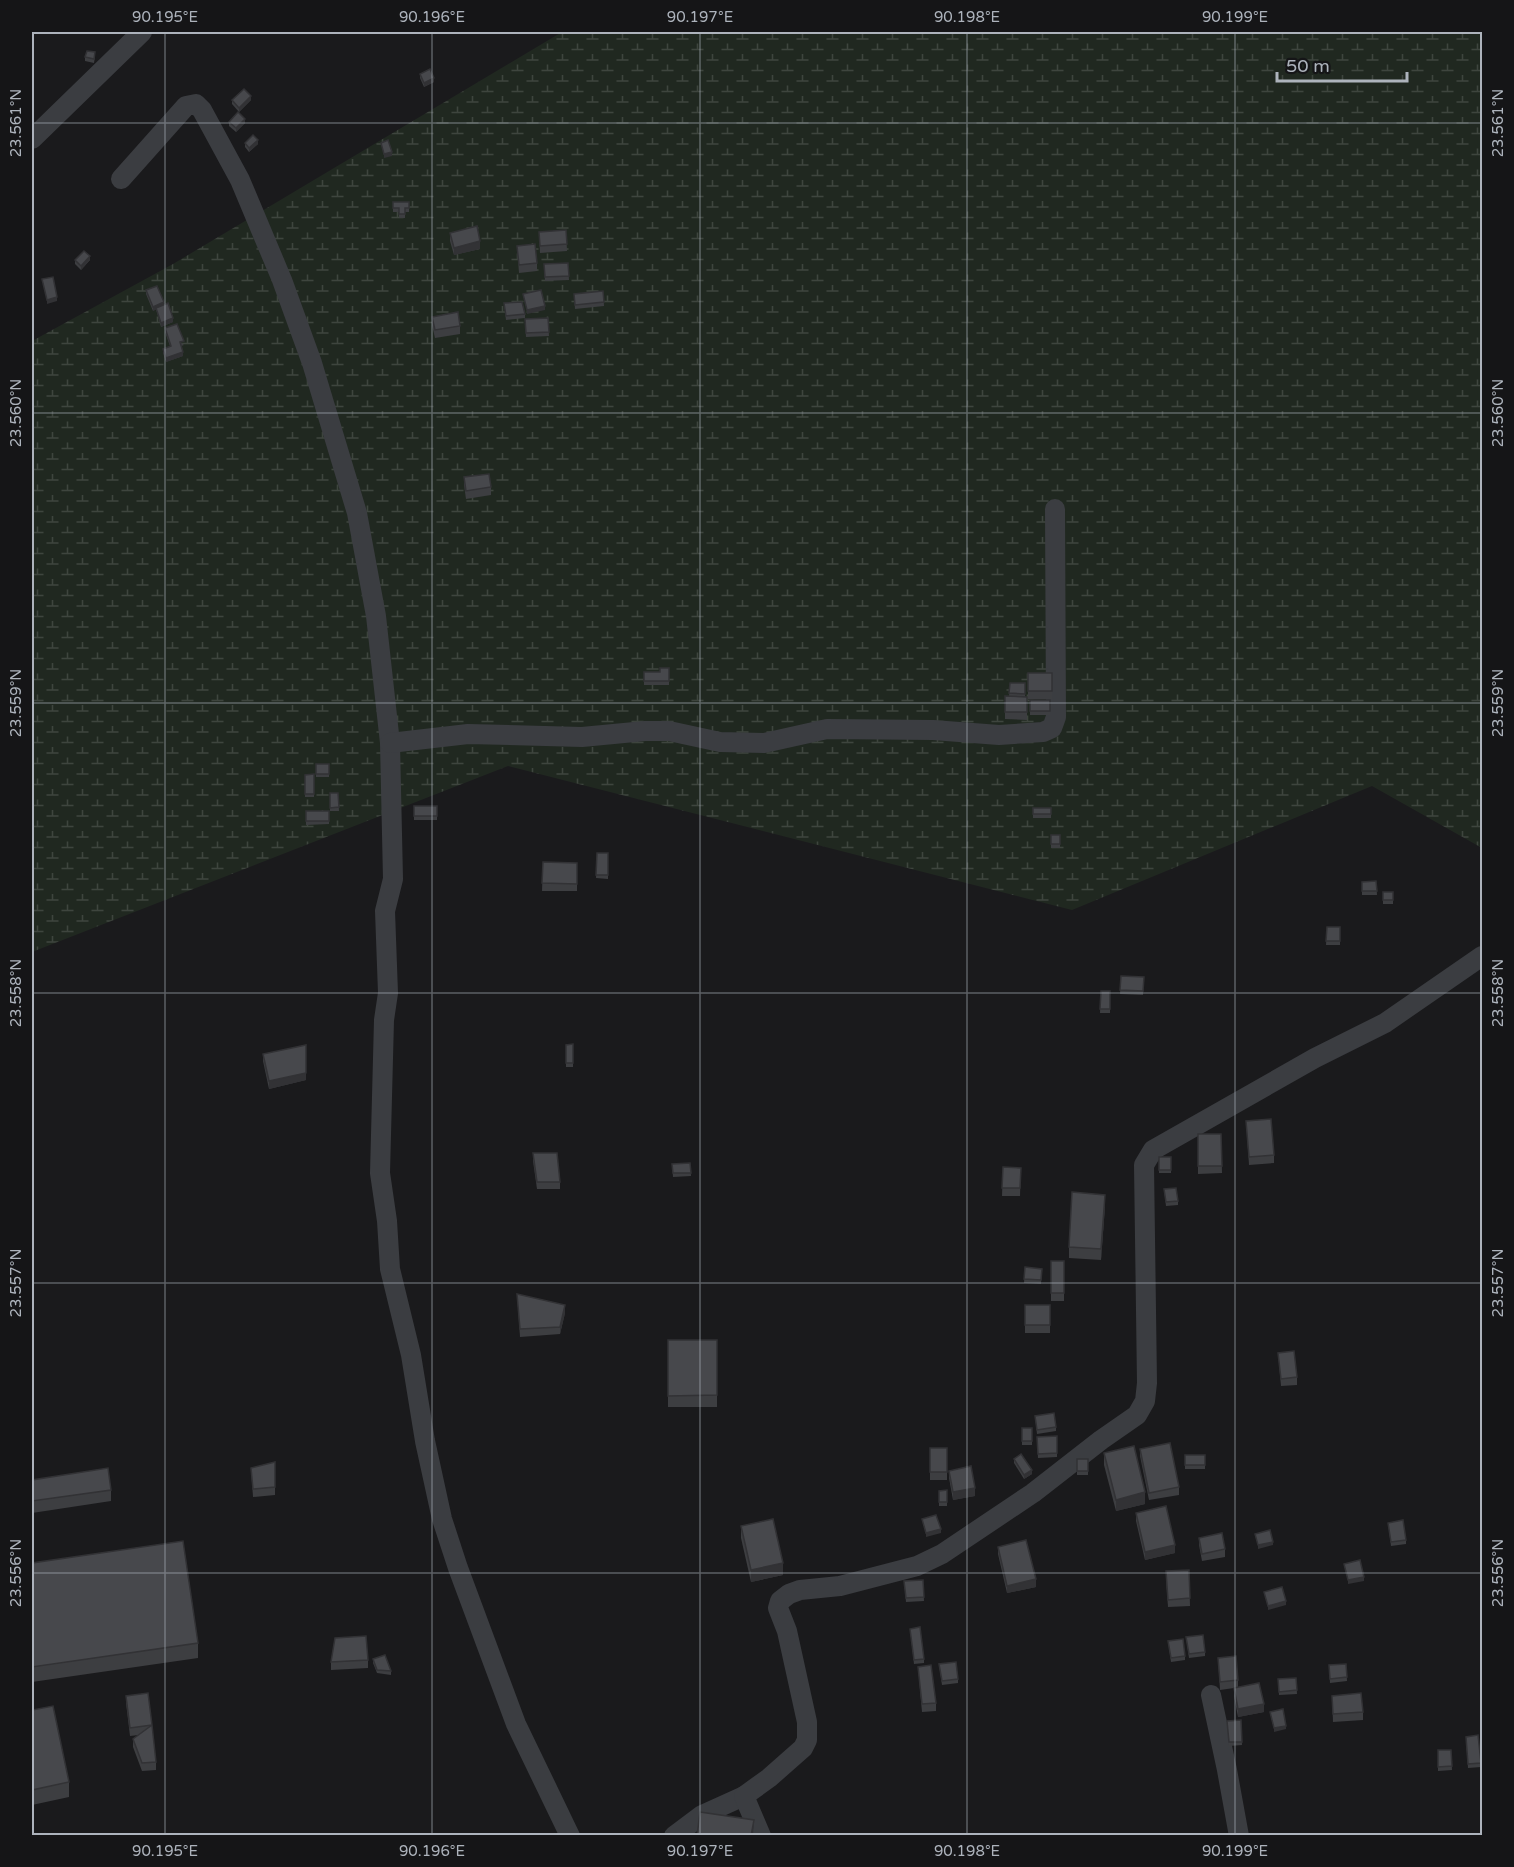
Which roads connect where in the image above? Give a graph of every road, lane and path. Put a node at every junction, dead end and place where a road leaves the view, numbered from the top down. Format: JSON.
{"nodes":[{"id":1,"x":142,"y":32,"type":"edge"},
{"id":2,"x":32,"y":139,"type":"edge"},
{"id":3,"x":121,"y":179,"type":"dead end"},
{"id":4,"x":1055,"y":509,"type":"dead end"},
{"id":5,"x":390,"y":743,"type":"junction"},
{"id":6,"x":1482,"y":956,"type":"edge"},
{"id":7,"x":1211,"y":1695,"type":"dead end"},
{"id":8,"x":744,"y":1796,"type":"junction"},
{"id":9,"x":570,"y":1836,"type":"edge"},
{"id":10,"x":674,"y":1836,"type":"edge"},
{"id":11,"x":761,"y":1836,"type":"edge"},
{"id":12,"x":1239,"y":1836,"type":"edge"}],
"edges":[{"from":1,"to":2,"type":"street"},
{"from":3,"to":5,"type":"street"},
{"from":4,"to":5,"type":"street"},
{"from":5,"to":9,"type":"street"},
{"from":6,"to":8,"type":"street"},
{"from":7,"to":12,"type":"street"},
{"from":8,"to":10,"type":"street"},
{"from":8,"to":11,"type":"street"}]}
